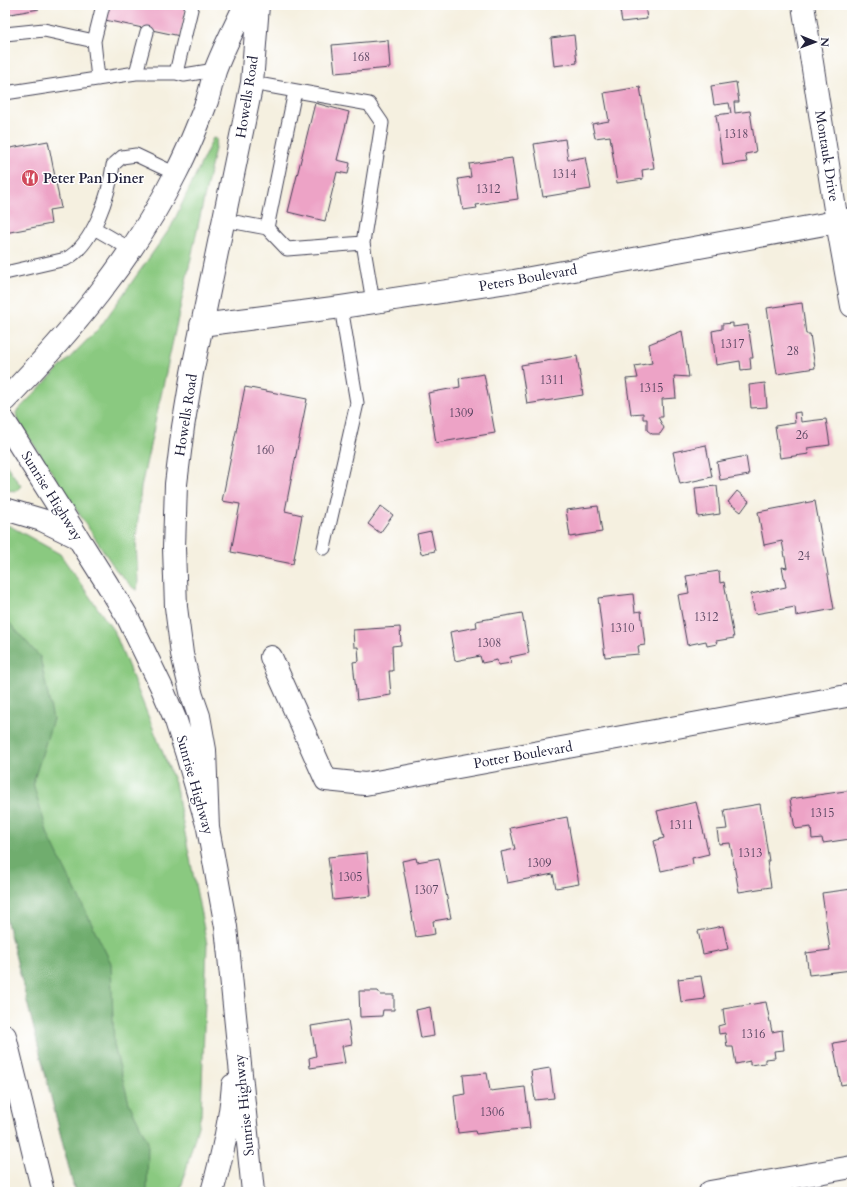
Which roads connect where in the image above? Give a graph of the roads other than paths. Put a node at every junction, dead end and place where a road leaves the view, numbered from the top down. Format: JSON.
{"nodes":[{"id":1,"x":103,"y":5,"type":"edge"},
{"id":2,"x":192,"y":5,"type":"edge"},
{"id":3,"x":245,"y":5,"type":"edge"},
{"id":4,"x":258,"y":5,"type":"edge"},
{"id":5,"x":803,"y":5,"type":"edge"},
{"id":6,"x":147,"y":32,"type":"dead end"},
{"id":7,"x":5,"y":34,"type":"edge"},
{"id":8,"x":94,"y":41,"type":"junction"},
{"id":9,"x":215,"y":70,"type":"junction"},
{"id":10,"x":136,"y":73,"type":"junction"},
{"id":11,"x":176,"y":73,"type":"junction"},
{"id":12,"x":98,"y":79,"type":"junction"},
{"id":13,"x":252,"y":83,"type":"junction"},
{"id":14,"x":295,"y":91,"type":"junction"},
{"id":15,"x":5,"y":93,"type":"edge"},
{"id":16,"x":176,"y":174,"type":"junction"},
{"id":17,"x":224,"y":220,"type":"junction"},
{"id":18,"x":845,"y":220,"type":"edge"},
{"id":19,"x":94,"y":228,"type":"junction"},
{"id":20,"x":267,"y":228,"type":"junction"},
{"id":21,"x":363,"y":243,"type":"junction"},
{"id":22,"x":132,"y":250,"type":"junction"},
{"id":23,"x":5,"y":272,"type":"edge"},
{"id":24,"x":373,"y":302,"type":"junction"},
{"id":25,"x":852,"y":306,"type":"edge"},
{"id":26,"x":340,"y":307,"type":"junction"},
{"id":27,"x":202,"y":326,"type":"junction"},
{"id":28,"x":5,"y":400,"type":"edge"},
{"id":29,"x":5,"y":422,"type":"edge"},
{"id":30,"x":5,"y":509,"type":"edge"},
{"id":31,"x":78,"y":538,"type":"junction"},
{"id":32,"x":324,"y":548,"type":"dead end"},
{"id":33,"x":271,"y":657,"type":"dead end"},
{"id":34,"x":852,"y":695,"type":"edge"},
{"id":35,"x":208,"y":828,"type":"junction"},
{"id":36,"x":5,"y":1036,"type":"edge"},
{"id":37,"x":237,"y":1038,"type":"junction"},
{"id":38,"x":852,"y":1167,"type":"edge"},
{"id":39,"x":44,"y":1192,"type":"edge"},
{"id":40,"x":212,"y":1192,"type":"edge"},
{"id":41,"x":253,"y":1192,"type":"edge"},
{"id":42,"x":710,"y":1192,"type":"edge"}],
"edges":[{"from":1,"to":8,"type":"lane"},
{"from":2,"to":11,"type":"lane"},
{"from":3,"to":9,"type":"main road","name":"Howells Road"},
{"from":4,"to":13,"type":"main road","name":"Howells Road"},
{"from":5,"to":18,"type":"main road","name":"Montauk Drive"},
{"from":6,"to":10,"type":"lane"},
{"from":7,"to":8,"type":"lane"},
{"from":8,"to":12,"type":"lane"},
{"from":9,"to":11,"type":"lane"},
{"from":9,"to":16,"type":"main road","name":"Howells Road"},
{"from":10,"to":11,"type":"lane"},
{"from":10,"to":12,"type":"lane"},
{"from":12,"to":15,"type":"lane"},
{"from":13,"to":14,"type":"lane"},
{"from":13,"to":17,"type":"main road","name":"Howells Road"},
{"from":14,"to":20,"type":"lane"},
{"from":14,"to":21,"type":"lane"},
{"from":16,"to":19,"type":"lane"},
{"from":16,"to":22,"type":"main road","name":"Howells Road"},
{"from":17,"to":20,"type":"lane"},
{"from":17,"to":27,"type":"main road","name":"Howells Road"},
{"from":18,"to":24,"type":"main road","name":"Peters Boulevard"},
{"from":18,"to":25,"type":"main road","name":"Montauk Drive"},
{"from":19,"to":22,"type":"lane"},
{"from":19,"to":23,"type":"lane"},
{"from":20,"to":21,"type":"lane"},
{"from":21,"to":24,"type":"lane"},
{"from":22,"to":28,"type":"main road","name":"Howells Road"},
{"from":24,"to":26,"type":"main road","name":"Peters Boulevard"},
{"from":26,"to":27,"type":"main road","name":"Peters Boulevard"},
{"from":26,"to":32,"type":"lane"},
{"from":27,"to":35,"type":"main road","name":"Howells Road"},
{"from":29,"to":31,"type":"main road","name":"Sunrise Highway"},
{"from":30,"to":31,"type":"main road"},
{"from":31,"to":35,"type":"main road","name":"Sunrise Highway"},
{"from":33,"to":34,"type":"main road","name":"Potter Boulevard"},
{"from":35,"to":37,"type":"main road","name":"Sunrise Highway"},
{"from":36,"to":39,"type":"main road"},
{"from":37,"to":40,"type":"main road"},
{"from":37,"to":41,"type":"main road","name":"Sunrise Highway"},
{"from":38,"to":42,"type":"main road"}]}
